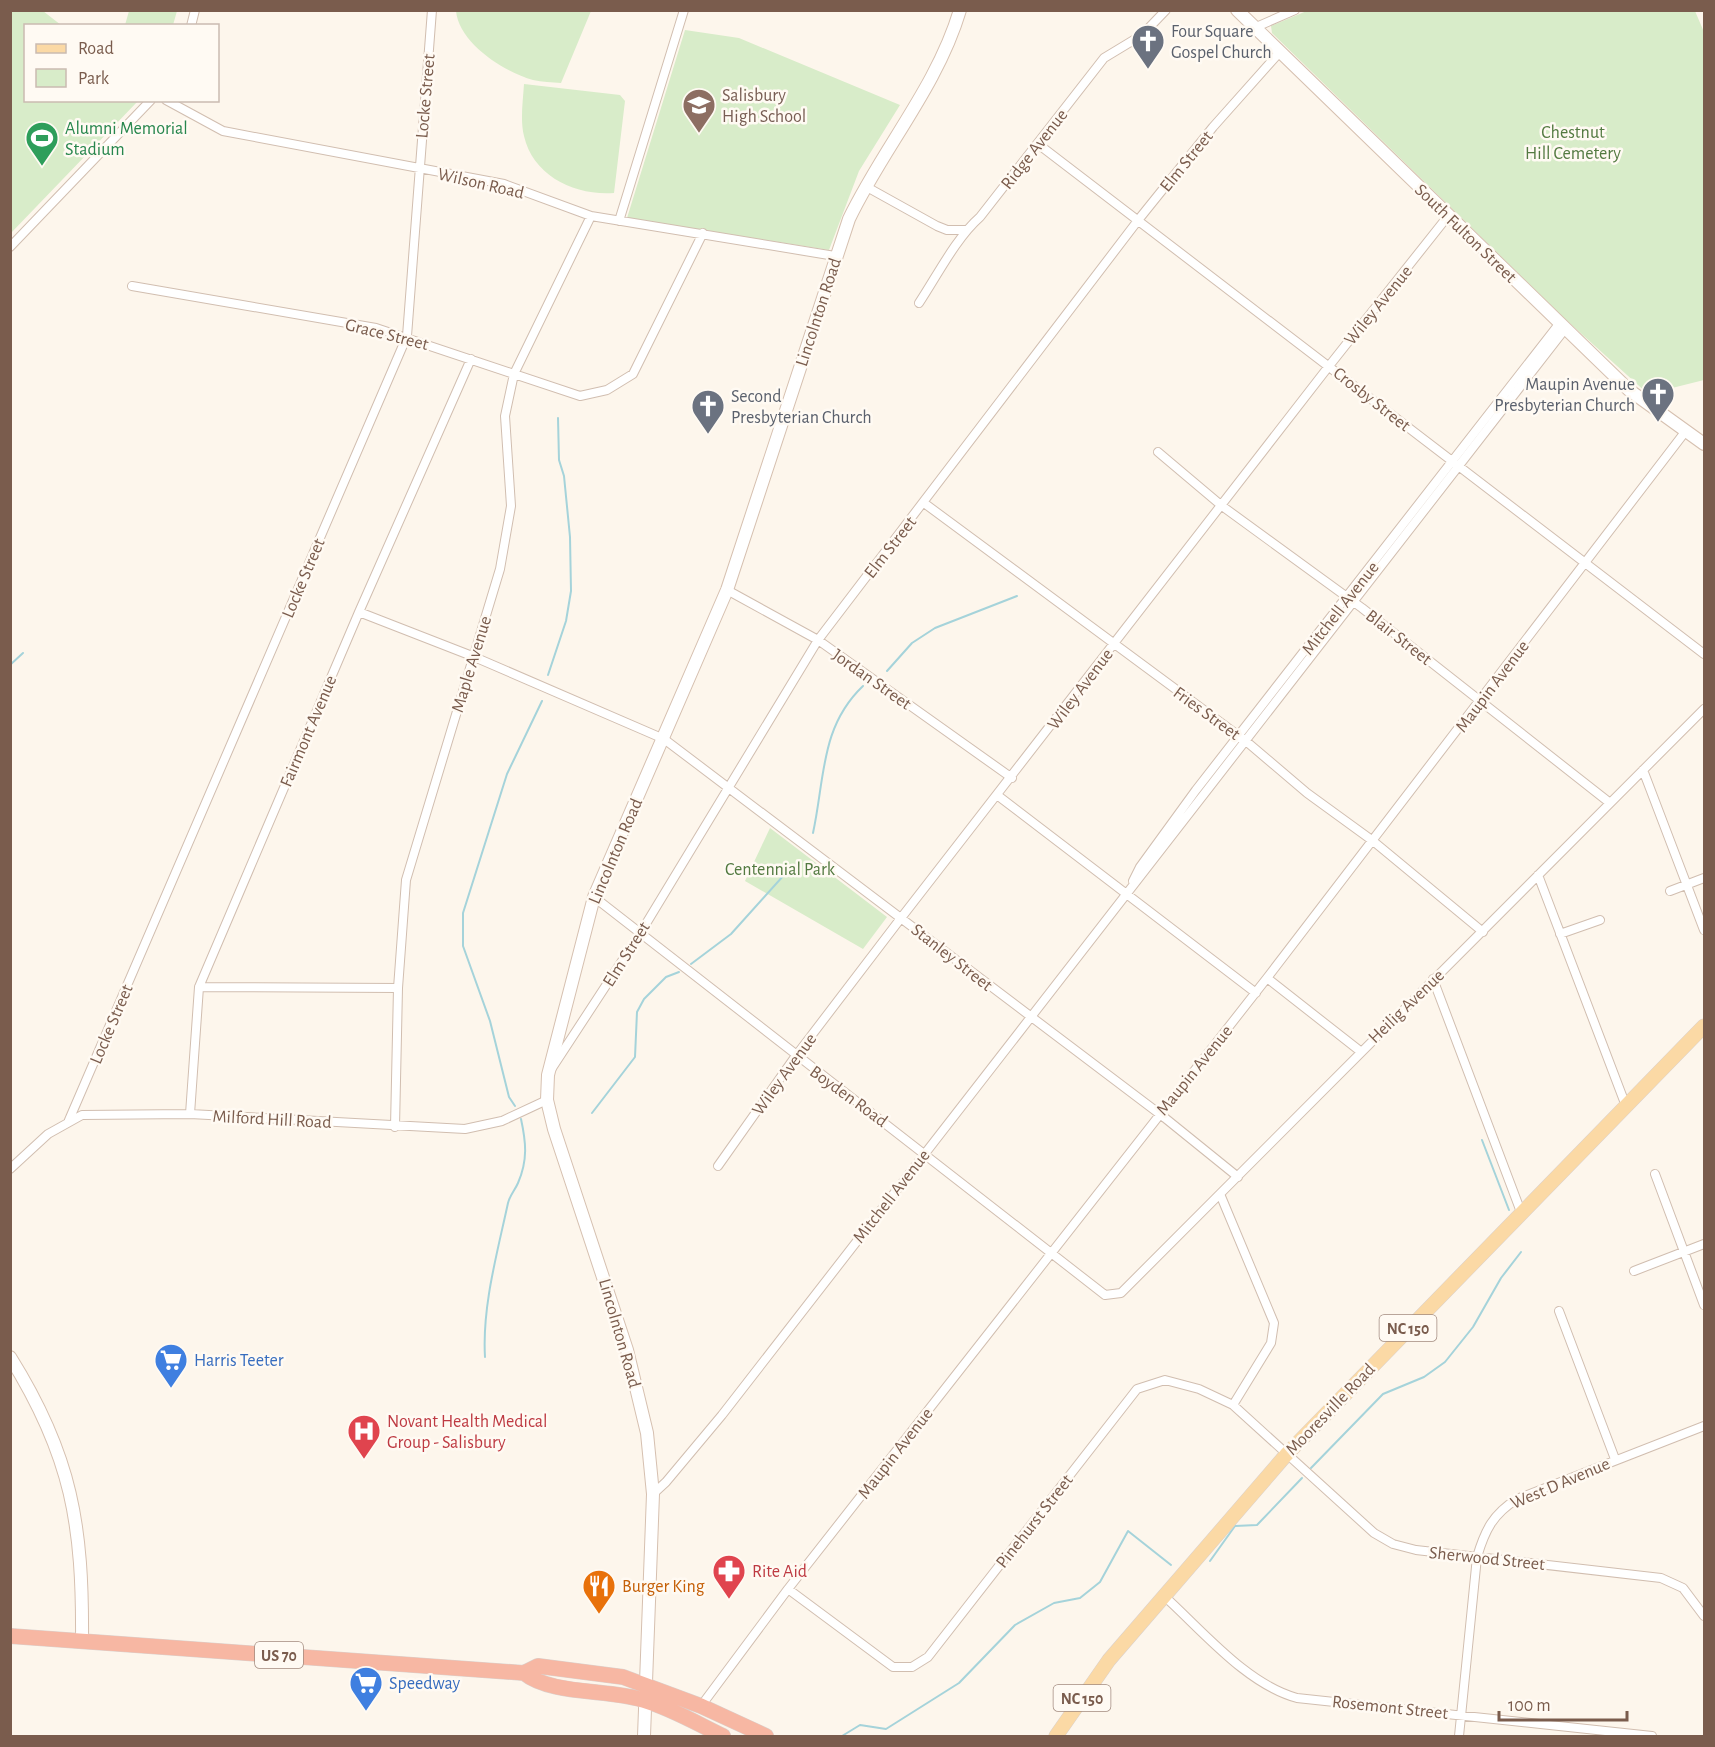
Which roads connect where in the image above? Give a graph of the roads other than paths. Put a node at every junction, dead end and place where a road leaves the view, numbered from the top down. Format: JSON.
{"nodes":[{"id":1,"x":432,"y":10,"type":"edge"},
{"id":2,"x":684,"y":10,"type":"edge"},
{"id":3,"x":960,"y":10,"type":"edge"},
{"id":4,"x":1166,"y":10,"type":"edge"},
{"id":5,"x":1237,"y":10,"type":"edge"},
{"id":6,"x":1295,"y":10,"type":"edge"},
{"id":7,"x":1254,"y":28,"type":"junction"},
{"id":8,"x":1279,"y":54,"type":"junction"},
{"id":9,"x":149,"y":102,"type":"edge"},
{"id":10,"x":170,"y":102,"type":"edge"},
{"id":11,"x":1038,"y":144,"type":"junction"},
{"id":12,"x":419,"y":169,"type":"junction"},
{"id":13,"x":865,"y":186,"type":"junction"},
{"id":14,"x":591,"y":216,"type":"junction"},
{"id":15,"x":1448,"y":216,"type":"junction"},
{"id":16,"x":1139,"y":219,"type":"junction"},
{"id":17,"x":620,"y":220,"type":"junction"},
{"id":18,"x":964,"y":230,"type":"junction"},
{"id":19,"x":704,"y":233,"type":"junction"},
{"id":20,"x":10,"y":247,"type":"edge"},
{"id":21,"x":835,"y":256,"type":"junction"},
{"id":22,"x":132,"y":286,"type":"dead end"},
{"id":23,"x":919,"y":303,"type":"dead end"},
{"id":24,"x":1562,"y":327,"type":"junction"},
{"id":25,"x":407,"y":336,"type":"junction"},
{"id":26,"x":471,"y":358,"type":"junction"},
{"id":27,"x":1329,"y":366,"type":"junction"},
{"id":28,"x":514,"y":374,"type":"junction"},
{"id":29,"x":1685,"y":432,"type":"junction"},
{"id":30,"x":1704,"y":444,"type":"edge"},
{"id":31,"x":1158,"y":452,"type":"dead end"},
{"id":32,"x":1456,"y":464,"type":"junction"},
{"id":33,"x":924,"y":503,"type":"junction"},
{"id":34,"x":1222,"y":506,"type":"junction"},
{"id":35,"x":1586,"y":563,"type":"junction"},
{"id":36,"x":727,"y":590,"type":"junction"},
{"id":37,"x":1350,"y":600,"type":"junction"},
{"id":38,"x":359,"y":612,"type":"junction"},
{"id":39,"x":818,"y":640,"type":"junction"},
{"id":40,"x":1115,"y":642,"type":"junction"},
{"id":41,"x":1704,"y":654,"type":"edge"},
{"id":42,"x":472,"y":656,"type":"junction"},
{"id":43,"x":1480,"y":702,"type":"junction"},
{"id":44,"x":1704,"y":709,"type":"edge"},
{"id":45,"x":1238,"y":736,"type":"junction"},
{"id":46,"x":664,"y":739,"type":"junction"},
{"id":47,"x":1246,"y":742,"type":"junction"},
{"id":48,"x":1643,"y":770,"type":"junction"},
{"id":49,"x":1012,"y":778,"type":"junction"},
{"id":50,"x":726,"y":788,"type":"junction"},
{"id":51,"x":997,"y":795,"type":"junction"},
{"id":52,"x":1610,"y":803,"type":"junction"},
{"id":53,"x":1373,"y":841,"type":"junction"},
{"id":54,"x":1538,"y":875,"type":"junction"},
{"id":55,"x":1704,"y":878,"type":"edge"},
{"id":56,"x":1687,"y":885,"type":"junction"},
{"id":57,"x":1670,"y":891,"type":"dead end"},
{"id":58,"x":1127,"y":895,"type":"junction"},
{"id":59,"x":594,"y":897,"type":"junction"},
{"id":60,"x":901,"y":918,"type":"junction"},
{"id":61,"x":1599,"y":920,"type":"dead end"},
{"id":62,"x":1704,"y":930,"type":"edge"},
{"id":63,"x":640,"y":932,"type":"junction"},
{"id":64,"x":1483,"y":932,"type":"junction"},
{"id":65,"x":1560,"y":934,"type":"junction"},
{"id":66,"x":1267,"y":978,"type":"junction"},
{"id":67,"x":1433,"y":979,"type":"junction"},
{"id":68,"x":199,"y":987,"type":"junction"},
{"id":69,"x":398,"y":988,"type":"junction"},
{"id":70,"x":1256,"y":993,"type":"junction"},
{"id":71,"x":1031,"y":1018,"type":"junction"},
{"id":72,"x":1704,"y":1026,"type":"edge"},
{"id":73,"x":1360,"y":1051,"type":"junction"},
{"id":74,"x":795,"y":1056,"type":"junction"},
{"id":75,"x":549,"y":1074,"type":"junction"},
{"id":76,"x":547,"y":1100,"type":"junction"},
{"id":77,"x":1626,"y":1106,"type":"junction"},
{"id":78,"x":190,"y":1114,"type":"junction"},
{"id":79,"x":1159,"y":1114,"type":"junction"},
{"id":80,"x":69,"y":1120,"type":"junction"},
{"id":81,"x":395,"y":1127,"type":"junction"},
{"id":82,"x":925,"y":1152,"type":"junction"},
{"id":83,"x":718,"y":1166,"type":"dead end"},
{"id":84,"x":10,"y":1169,"type":"edge"},
{"id":85,"x":1655,"y":1174,"type":"dead end"},
{"id":86,"x":1238,"y":1177,"type":"junction"},
{"id":87,"x":1220,"y":1194,"type":"junction"},
{"id":88,"x":1521,"y":1212,"type":"junction"},
{"id":89,"x":1704,"y":1244,"type":"edge"},
{"id":90,"x":1684,"y":1252,"type":"junction"},
{"id":91,"x":1051,"y":1253,"type":"junction"},
{"id":92,"x":1634,"y":1271,"type":"dead end"},
{"id":93,"x":1105,"y":1295,"type":"joint"},
{"id":94,"x":1704,"y":1305,"type":"edge"},
{"id":95,"x":1559,"y":1311,"type":"dead end"},
{"id":96,"x":10,"y":1357,"type":"edge"},
{"id":97,"x":1233,"y":1405,"type":"junction"},
{"id":98,"x":1704,"y":1426,"type":"edge"},
{"id":99,"x":1286,"y":1455,"type":"junction"},
{"id":100,"x":1615,"y":1459,"type":"junction"},
{"id":101,"x":653,"y":1494,"type":"junction"},
{"id":102,"x":1477,"y":1557,"type":"junction"},
{"id":103,"x":788,"y":1589,"type":"junction"},
{"id":104,"x":1163,"y":1595,"type":"junction"},
{"id":105,"x":1704,"y":1616,"type":"edge"},
{"id":106,"x":10,"y":1636,"type":"edge"},
{"id":107,"x":81,"y":1641,"type":"junction"},
{"id":108,"x":524,"y":1673,"type":"junction"},
{"id":109,"x":645,"y":1684,"type":"junction"},
{"id":110,"x":645,"y":1700,"type":"junction"},
{"id":111,"x":701,"y":1706,"type":"junction"},
{"id":112,"x":1461,"y":1715,"type":"junction"},
{"id":113,"x":644,"y":1737,"type":"edge"},
{"id":114,"x":723,"y":1737,"type":"edge"},
{"id":115,"x":766,"y":1737,"type":"edge"},
{"id":116,"x":1056,"y":1737,"type":"edge"},
{"id":117,"x":1459,"y":1737,"type":"edge"},
{"id":118,"x":1652,"y":1737,"type":"edge"}],
"edges":[{"from":1,"to":12,"type":"street","name":"Locke Street"},
{"from":2,"to":17,"type":"street"},
{"from":3,"to":13,"type":"street","name":"Lincolnton Road"},
{"from":4,"to":11,"type":"street","name":"Ridge Avenue"},
{"from":5,"to":7,"type":"street","name":"South Fulton Street"},
{"from":6,"to":7,"type":"street"},
{"from":7,"to":8,"type":"street","name":"South Fulton Street"},
{"from":8,"to":15,"type":"street","name":"South Fulton Street"},
{"from":8,"to":16,"type":"street","name":"Elm Street"},
{"from":9,"to":20,"type":"street"},
{"from":10,"to":12,"type":"street","name":"Wilson Road"},
{"from":11,"to":16,"type":"street","name":"Crosby Street"},
{"from":11,"to":18,"type":"street","name":"Ridge Avenue"},
{"from":12,"to":14,"type":"street","name":"Wilson Road"},
{"from":12,"to":25,"type":"street","name":"Locke Street"},
{"from":13,"to":18,"type":"street"},
{"from":13,"to":21,"type":"street","name":"Lincolnton Road"},
{"from":14,"to":17,"type":"street","name":"Wilson Road"},
{"from":14,"to":28,"type":"street","name":"Maple Avenue"},
{"from":15,"to":24,"type":"street","name":"South Fulton Street"},
{"from":15,"to":27,"type":"street","name":"Wiley Avenue"},
{"from":16,"to":27,"type":"street","name":"Crosby Street"},
{"from":16,"to":33,"type":"street","name":"Elm Street"},
{"from":17,"to":19,"type":"street","name":"Wilson Road"},
{"from":18,"to":23,"type":"street","name":"Ridge Avenue"},
{"from":19,"to":21,"type":"street","name":"Wilson Road"},
{"from":19,"to":28,"type":"street","name":"Grace Street"},
{"from":21,"to":36,"type":"street","name":"Lincolnton Road"},
{"from":22,"to":25,"type":"street","name":"Grace Street"},
{"from":24,"to":29,"type":"street","name":"South Fulton Street"},
{"from":24,"to":32,"type":"street","name":"Mitchell Avenue"},
{"from":25,"to":26,"type":"street","name":"Grace Street"},
{"from":25,"to":80,"type":"street","name":"Locke Street"},
{"from":26,"to":28,"type":"street","name":"Grace Street"},
{"from":26,"to":38,"type":"street","name":"Fairmont Avenue"},
{"from":27,"to":32,"type":"street","name":"Crosby Street"},
{"from":27,"to":34,"type":"street","name":"Wiley Avenue"},
{"from":28,"to":42,"type":"street","name":"Maple Avenue"},
{"from":29,"to":30,"type":"street","name":"South Fulton Street"},
{"from":29,"to":35,"type":"street","name":"Maupin Avenue"},
{"from":31,"to":34,"type":"street","name":"Blair Street"},
{"from":32,"to":35,"type":"street","name":"Crosby Street"},
{"from":32,"to":37,"type":"street","name":"Mitchell Avenue"},
{"from":33,"to":39,"type":"street","name":"Elm Street"},
{"from":33,"to":40,"type":"street","name":"Fries Street"},
{"from":34,"to":37,"type":"street","name":"Blair Street"},
{"from":34,"to":40,"type":"street","name":"Wiley Avenue"},
{"from":35,"to":41,"type":"street","name":"Crosby Street"},
{"from":35,"to":43,"type":"street","name":"Maupin Avenue"},
{"from":36,"to":39,"type":"street","name":"Jordan Street"},
{"from":36,"to":46,"type":"street","name":"Lincolnton Road"},
{"from":37,"to":43,"type":"street","name":"Blair Street"},
{"from":37,"to":45,"type":"street","name":"Mitchell Avenue"},
{"from":37,"to":47,"type":"street","name":"Mitchell Avenue"},
{"from":38,"to":42,"type":"street","name":"Stanley Street"},
{"from":38,"to":68,"type":"street","name":"Fairmont Avenue"},
{"from":39,"to":49,"type":"street","name":"Jordan Street"},
{"from":39,"to":50,"type":"street","name":"Elm Street"},
{"from":40,"to":45,"type":"street","name":"Fries Street"},
{"from":40,"to":49,"type":"street","name":"Wiley Avenue"},
{"from":42,"to":46,"type":"street","name":"Stanley Street"},
{"from":42,"to":69,"type":"street","name":"Maple Avenue"},
{"from":43,"to":52,"type":"street","name":"Blair Street"},
{"from":43,"to":53,"type":"street","name":"Maupin Avenue"},
{"from":44,"to":48,"type":"street","name":"Heilig Avenue"},
{"from":45,"to":47,"type":"street","name":"Fries Street"},
{"from":45,"to":58,"type":"street","name":"Mitchell Avenue"},
{"from":46,"to":50,"type":"street","name":"Stanley Street"},
{"from":46,"to":59,"type":"street","name":"Lincolnton Road"},
{"from":47,"to":53,"type":"street","name":"Fries Street"},
{"from":47,"to":58,"type":"street","name":"Mitchell Avenue"},
{"from":48,"to":52,"type":"street","name":"Heilig Avenue"},
{"from":48,"to":56,"type":"street"},
{"from":49,"to":51,"type":"street","name":"Wiley Avenue"},
{"from":50,"to":60,"type":"street","name":"Stanley Street"},
{"from":50,"to":63,"type":"street","name":"Elm Street"},
{"from":51,"to":58,"type":"street"},
{"from":51,"to":60,"type":"street","name":"Wiley Avenue"},
{"from":52,"to":54,"type":"street","name":"Heilig Avenue"},
{"from":53,"to":64,"type":"street","name":"Fries Street"},
{"from":53,"to":66,"type":"street","name":"Maupin Avenue"},
{"from":54,"to":64,"type":"street","name":"Heilig Avenue"},
{"from":54,"to":65,"type":"street"},
{"from":55,"to":56,"type":"street"},
{"from":56,"to":57,"type":"street"},
{"from":56,"to":62,"type":"street"},
{"from":58,"to":70,"type":"street"},
{"from":58,"to":71,"type":"street","name":"Mitchell Avenue"},
{"from":59,"to":63,"type":"street","name":"Boyden Road"},
{"from":59,"to":75,"type":"street","name":"Lincolnton Road"},
{"from":60,"to":71,"type":"street","name":"Stanley Street"},
{"from":60,"to":74,"type":"street","name":"Wiley Avenue"},
{"from":61,"to":65,"type":"street"},
{"from":63,"to":74,"type":"street","name":"Boyden Road"},
{"from":63,"to":75,"type":"street","name":"Elm Street"},
{"from":64,"to":67,"type":"street","name":"Heilig Avenue"},
{"from":65,"to":77,"type":"street"},
{"from":66,"to":70,"type":"street","name":"Maupin Avenue"},
{"from":66,"to":73,"type":"street"},
{"from":67,"to":73,"type":"street","name":"Heilig Avenue"},
{"from":67,"to":88,"type":"street"},
{"from":68,"to":69,"type":"street"},
{"from":68,"to":78,"type":"street","name":"Fairmont Avenue"},
{"from":69,"to":81,"type":"street","name":"Maple Avenue"},
{"from":70,"to":79,"type":"street","name":"Maupin Avenue"},
{"from":71,"to":79,"type":"street","name":"Stanley Street"},
{"from":71,"to":82,"type":"street","name":"Mitchell Avenue"},
{"from":72,"to":77,"type":"main road","name":"Mooresville Road","number":"NC 150"},
{"from":73,"to":86,"type":"street","name":"Heilig Avenue"},
{"from":74,"to":82,"type":"street","name":"Boyden Road"},
{"from":74,"to":83,"type":"street","name":"Wiley Avenue"},
{"from":75,"to":76,"type":"street","name":"Lincolnton Road"},
{"from":76,"to":81,"type":"street","name":"Milford Hill Road"},
{"from":76,"to":101,"type":"street","name":"Lincolnton Road"},
{"from":77,"to":88,"type":"main road","name":"Mooresville Road","number":"NC 150"},
{"from":78,"to":80,"type":"street","name":"Milford Hill Road"},
{"from":78,"to":81,"type":"street","name":"Milford Hill Road"},
{"from":79,"to":86,"type":"street","name":"Stanley Street"},
{"from":79,"to":91,"type":"street","name":"Maupin Avenue"},
{"from":80,"to":84,"type":"street","name":"Milford Hill Road"},
{"from":82,"to":91,"type":"street","name":"Boyden Road"},
{"from":82,"to":101,"type":"street","name":"Mitchell Avenue"},
{"from":85,"to":90,"type":"street"},
{"from":86,"to":87,"type":"street","name":"Heilig Avenue"},
{"from":87,"to":93,"type":"street","name":"Heilig Avenue"},
{"from":87,"to":97,"type":"street"},
{"from":88,"to":99,"type":"main road","name":"Mooresville Road","number":"NC 150"},
{"from":89,"to":90,"type":"street"},
{"from":90,"to":92,"type":"street"},
{"from":90,"to":94,"type":"street"},
{"from":91,"to":93,"type":"street","name":"Boyden Road"},
{"from":91,"to":103,"type":"street","name":"Maupin Avenue"},
{"from":95,"to":100,"type":"street"},
{"from":96,"to":107,"type":"street"},
{"from":97,"to":99,"type":"street","name":"Pinehurst Street"},
{"from":97,"to":103,"type":"street","name":"Pinehurst Street"},
{"from":98,"to":100,"type":"street","name":"West D Avenue"},
{"from":99,"to":102,"type":"street","name":"Sherwood Street"},
{"from":99,"to":104,"type":"main road","name":"Mooresville Road","number":"NC 150"},
{"from":100,"to":102,"type":"street","name":"West D Avenue"},
{"from":101,"to":109,"type":"street","name":"Lincolnton Road"},
{"from":102,"to":105,"type":"street","name":"Sherwood Street"},
{"from":102,"to":112,"type":"street","name":"West D Avenue"},
{"from":103,"to":111,"type":"street","name":"Maupin Avenue"},
{"from":104,"to":112,"type":"street","name":"Rosemont Street"},
{"from":104,"to":116,"type":"main road","name":"Mooresville Road","number":"NC 150"},
{"from":106,"to":107,"type":"highway","number":"US 70"},
{"from":107,"to":108,"type":"highway","number":"US 70"},
{"from":108,"to":109,"type":"highway","number":"US 70"},
{"from":108,"to":110,"type":"highway","number":"US 70"},
{"from":109,"to":110,"type":"street","name":"Lincolnton Road"},
{"from":109,"to":111,"type":"highway","number":"US 70"},
{"from":110,"to":113,"type":"street","name":"Lincolnton Road"},
{"from":110,"to":114,"type":"highway","number":"US 70"},
{"from":111,"to":115,"type":"highway","number":"US 70"},
{"from":112,"to":117,"type":"street","name":"West D Avenue"},
{"from":112,"to":118,"type":"street","name":"Rosemont Street"}]}
